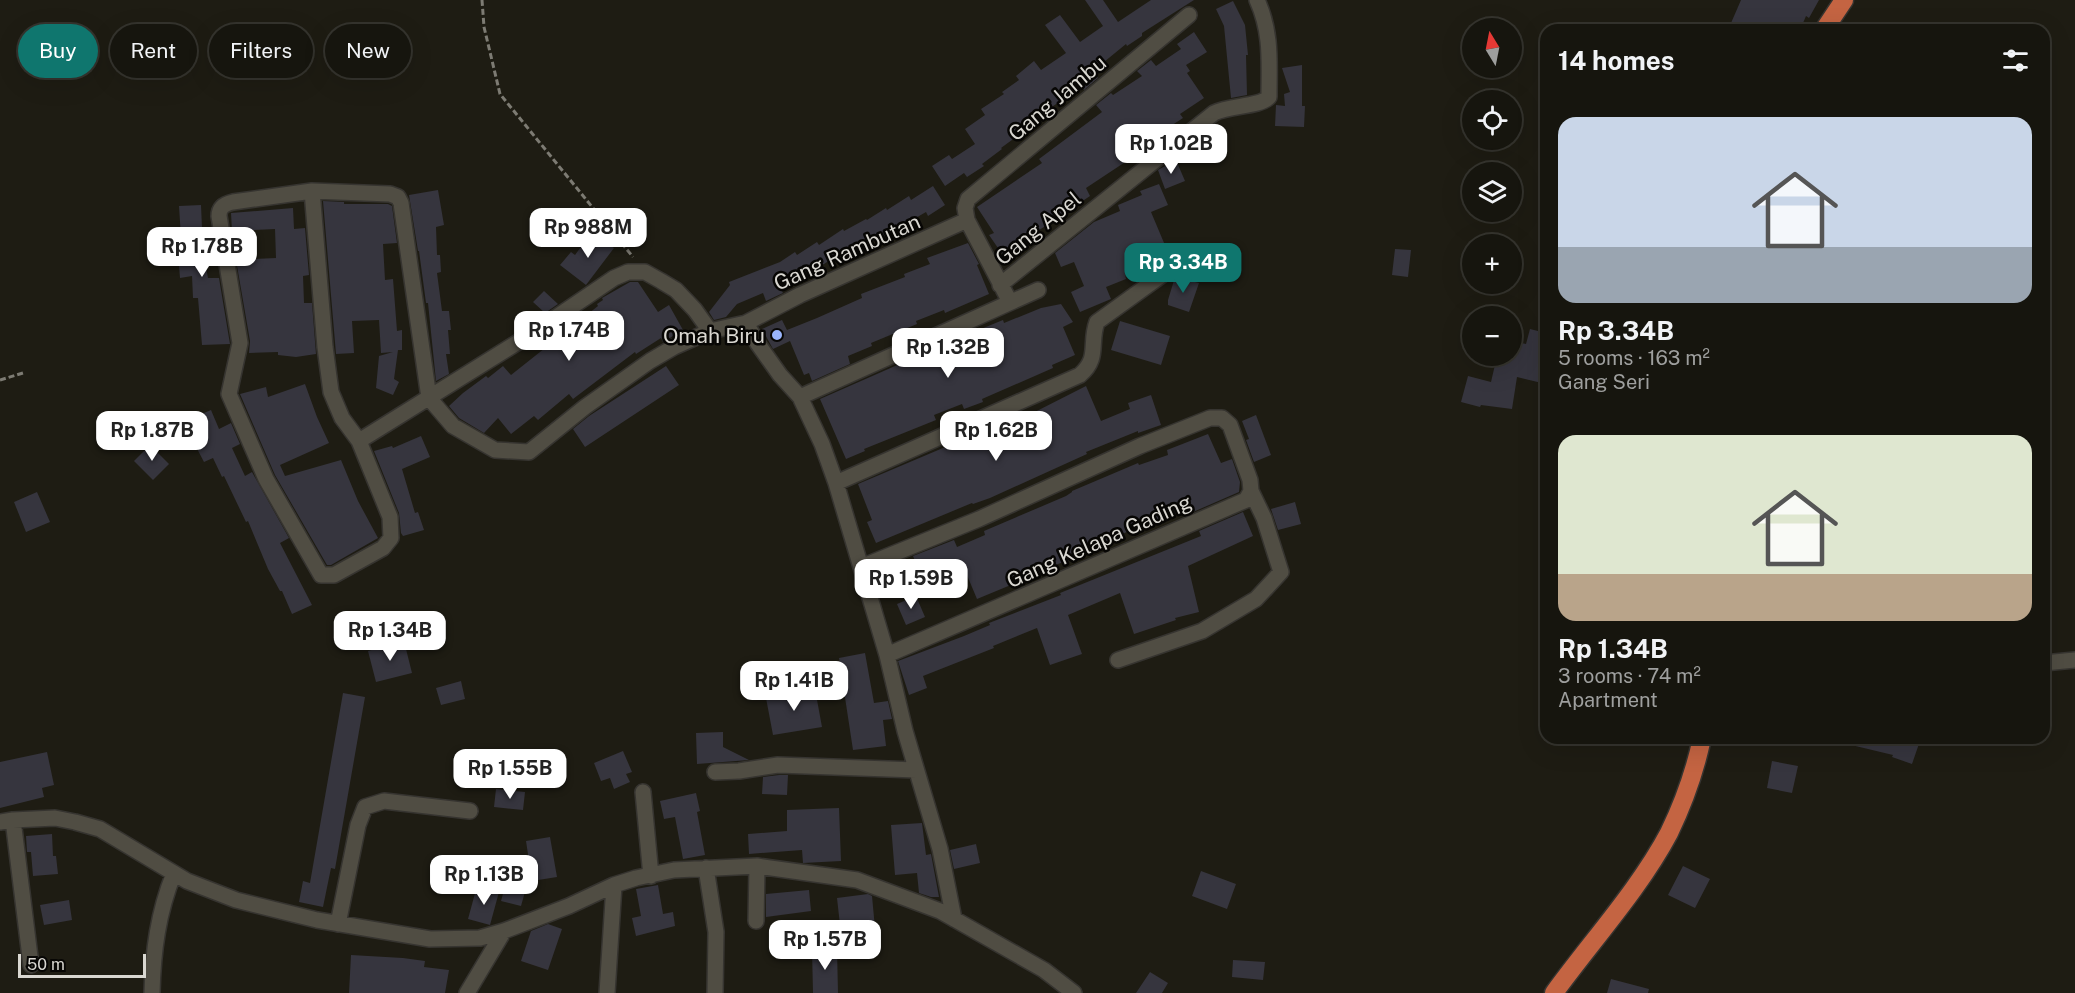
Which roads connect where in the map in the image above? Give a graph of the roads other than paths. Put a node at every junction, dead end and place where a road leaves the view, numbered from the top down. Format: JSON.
{"nodes":[{"id":1,"x":1257,"y":0,"type":"edge"},
{"id":2,"x":1844,"y":0,"type":"edge"},
{"id":3,"x":1189,"y":15,"type":"dead end"},
{"id":4,"x":1828,"y":24,"type":"edge"},
{"id":5,"x":312,"y":192,"type":"junction"},
{"id":6,"x":967,"y":220,"type":"junction"},
{"id":7,"x":1169,"y":270,"type":"dead end"},
{"id":8,"x":1000,"y":285,"type":"junction"},
{"id":9,"x":1038,"y":290,"type":"dead end"},
{"id":10,"x":1010,"y":302,"type":"junction"},
{"id":11,"x":746,"y":323,"type":"junction"},
{"id":12,"x":710,"y":331,"type":"junction"},
{"id":13,"x":800,"y":397,"type":"junction"},
{"id":14,"x":429,"y":398,"type":"junction"},
{"id":15,"x":359,"y":441,"type":"junction"},
{"id":16,"x":836,"y":483,"type":"junction"},
{"id":17,"x":1251,"y":492,"type":"junction"},
{"id":18,"x":861,"y":567,"type":"junction"},
{"id":19,"x":887,"y":655,"type":"junction"},
{"id":20,"x":1118,"y":660,"type":"dead end"},
{"id":21,"x":2075,"y":660,"type":"edge"},
{"id":22,"x":2050,"y":662,"type":"edge"},
{"id":23,"x":1701,"y":744,"type":"edge"},
{"id":24,"x":916,"y":770,"type":"junction"},
{"id":25,"x":715,"y":772,"type":"dead end"},
{"id":26,"x":643,"y":792,"type":"dead end"},
{"id":27,"x":470,"y":811,"type":"dead end"},
{"id":28,"x":6,"y":821,"type":"edge"},
{"id":29,"x":757,"y":866,"type":"junction"},
{"id":30,"x":706,"y":868,"type":"junction"},
{"id":31,"x":174,"y":873,"type":"junction"},
{"id":32,"x":651,"y":876,"type":"junction"},
{"id":33,"x":614,"y":885,"type":"junction"},
{"id":34,"x":954,"y":919,"type":"junction"},
{"id":35,"x":756,"y":921,"type":"dead end"},
{"id":36,"x":338,"y":924,"type":"junction"},
{"id":37,"x":504,"y":931,"type":"junction"},
{"id":38,"x":31,"y":965,"type":"dead end"},
{"id":39,"x":152,"y":993,"type":"edge"},
{"id":40,"x":467,"y":993,"type":"edge"},
{"id":41,"x":607,"y":993,"type":"edge"},
{"id":42,"x":715,"y":993,"type":"edge"},
{"id":43,"x":1074,"y":993,"type":"edge"},
{"id":44,"x":1554,"y":993,"type":"edge"}],
"edges":[{"from":1,"to":8,"type":"street","name":"Gang Apel"},
{"from":2,"to":4,"type":"highway"},
{"from":3,"to":6,"type":"street","name":"Gang Jambu"},
{"from":5,"to":14,"type":"street"},
{"from":5,"to":15,"type":"street"},
{"from":5,"to":15,"type":"street"},
{"from":6,"to":8,"type":"street"},
{"from":6,"to":11,"type":"street","name":"Gang Rambutan"},
{"from":7,"to":16,"type":"street"},
{"from":8,"to":10,"type":"street"},
{"from":9,"to":10,"type":"street"},
{"from":10,"to":13,"type":"street"},
{"from":11,"to":12,"type":"street","name":"Gang Rambutan"},
{"from":11,"to":13,"type":"street"},
{"from":12,"to":14,"type":"street","name":"Gang Rambutan"},
{"from":12,"to":14,"type":"street"},
{"from":13,"to":16,"type":"street"},
{"from":14,"to":15,"type":"street"},
{"from":16,"to":18,"type":"street"},
{"from":17,"to":18,"type":"street"},
{"from":17,"to":19,"type":"street","name":"Gang Kelapa Gading"},
{"from":17,"to":20,"type":"street"},
{"from":18,"to":19,"type":"street"},
{"from":19,"to":24,"type":"street"},
{"from":21,"to":22,"type":"street"},
{"from":23,"to":44,"type":"highway"},
{"from":24,"to":25,"type":"street"},
{"from":24,"to":34,"type":"street"},
{"from":26,"to":32,"type":"street"},
{"from":27,"to":36,"type":"street"},
{"from":28,"to":31,"type":"street"},
{"from":28,"to":38,"type":"street"},
{"from":29,"to":30,"type":"street"},
{"from":29,"to":34,"type":"street"},
{"from":29,"to":35,"type":"street"},
{"from":30,"to":32,"type":"street"},
{"from":30,"to":42,"type":"street"},
{"from":31,"to":36,"type":"street"},
{"from":31,"to":39,"type":"street"},
{"from":32,"to":33,"type":"street"},
{"from":33,"to":37,"type":"street"},
{"from":33,"to":41,"type":"street"},
{"from":34,"to":43,"type":"street"},
{"from":36,"to":37,"type":"street"},
{"from":37,"to":40,"type":"street"}]}
